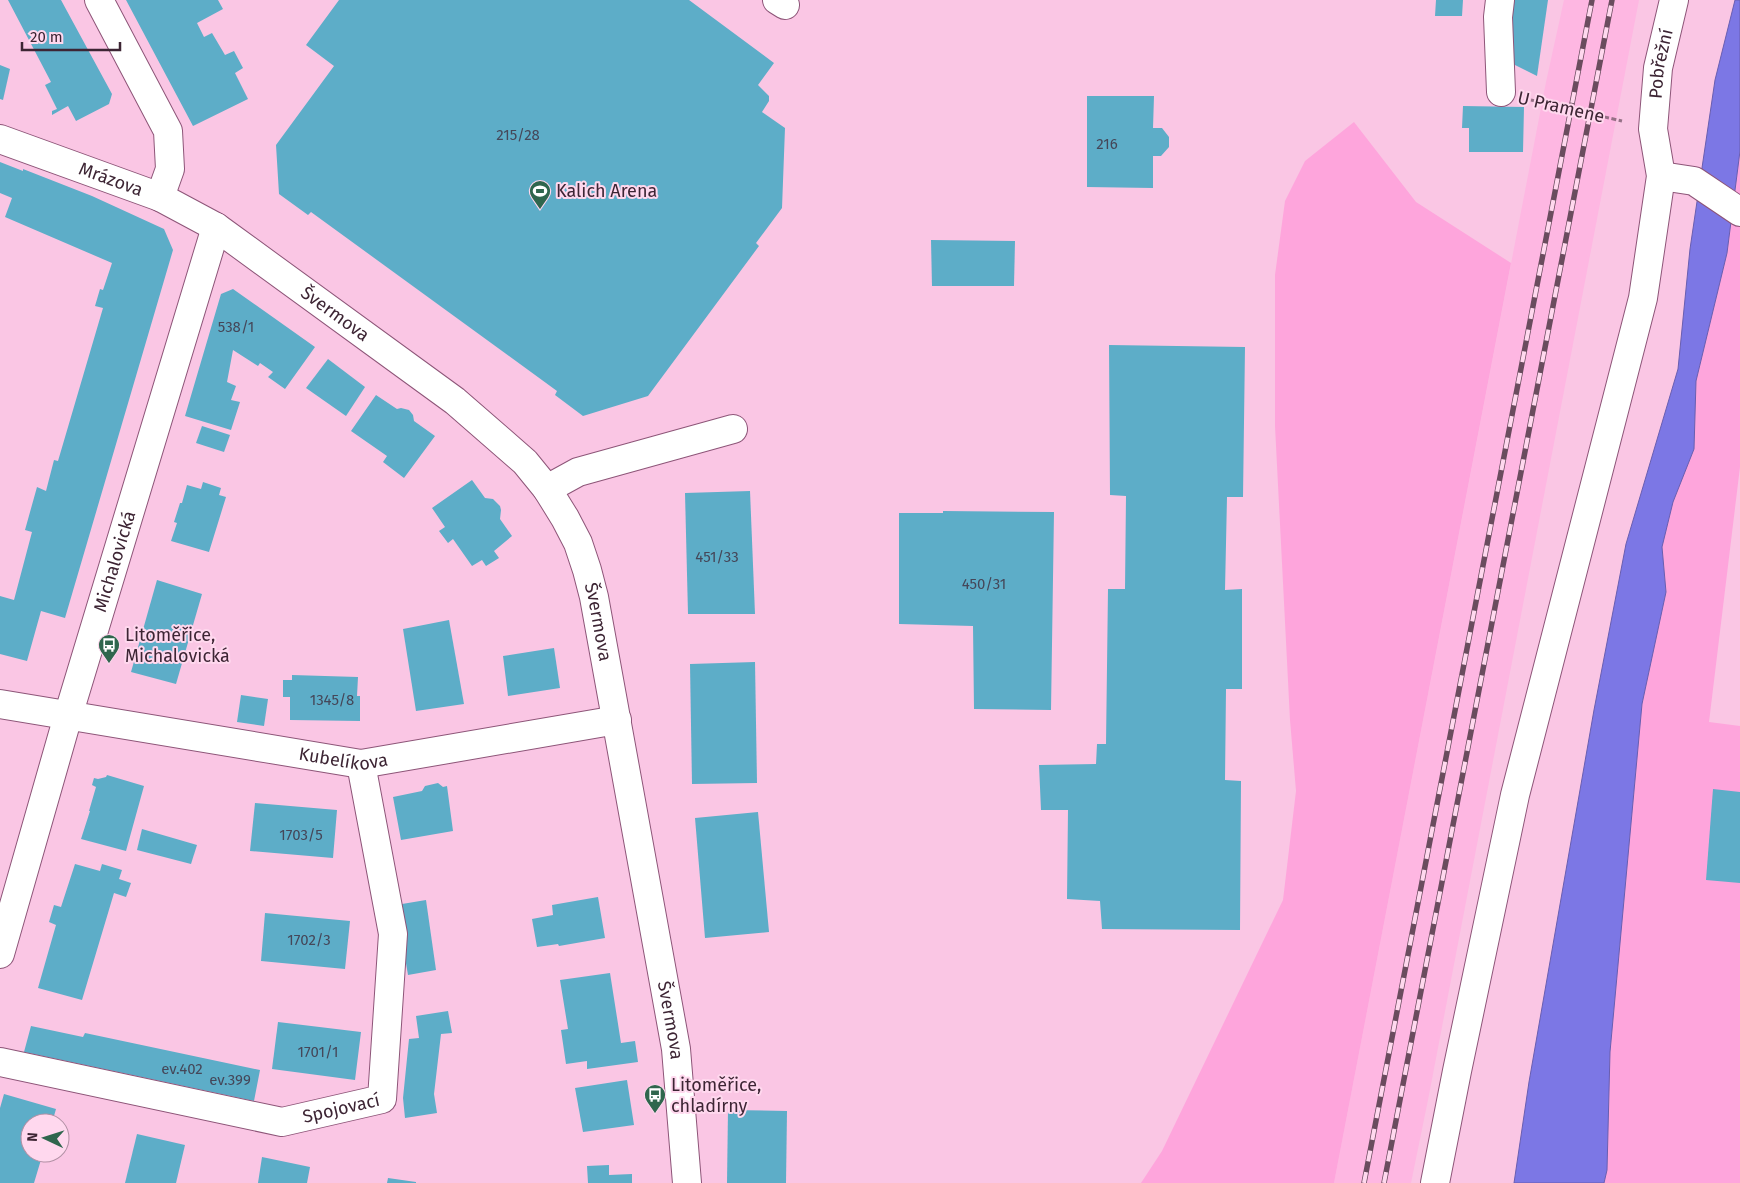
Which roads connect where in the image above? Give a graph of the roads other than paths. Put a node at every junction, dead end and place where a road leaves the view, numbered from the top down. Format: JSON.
{"nodes":[{"id":1,"x":99,"y":0,"type":"edge"},
{"id":2,"x":1500,"y":0,"type":"edge"},
{"id":3,"x":1674,"y":0,"type":"edge"},
{"id":4,"x":1501,"y":92,"type":"road end"},
{"id":5,"x":0,"y":139,"type":"edge"},
{"id":6,"x":1661,"y":176,"type":"junction"},
{"id":7,"x":160,"y":197,"type":"junction"},
{"id":8,"x":1740,"y":212,"type":"edge"},
{"id":9,"x":216,"y":227,"type":"junction"},
{"id":10,"x":733,"y":429,"type":"dead end"},
{"id":11,"x":547,"y":489,"type":"junction"},
{"id":12,"x":0,"y":704,"type":"edge"},
{"id":13,"x":68,"y":716,"type":"junction"},
{"id":14,"x":617,"y":720,"type":"junction"},
{"id":15,"x":361,"y":764,"type":"junction"},
{"id":16,"x":0,"y":954,"type":"edge"},
{"id":17,"x":0,"y":1062,"type":"edge"},
{"id":18,"x":687,"y":1183,"type":"edge"},
{"id":19,"x":1436,"y":1183,"type":"edge"}],
"edges":[{"from":1,"to":7,"type":"street"},
{"from":2,"to":4,"type":"street","name":"U Pramene"},
{"from":3,"to":6,"type":"street","name":"Pobřežní"},
{"from":5,"to":7,"type":"street","name":"Mrázova"},
{"from":6,"to":8,"type":"street"},
{"from":6,"to":19,"type":"street","name":"Pobřežní"},
{"from":7,"to":9,"type":"street","name":"Mrázova"},
{"from":9,"to":11,"type":"street","name":"Švermova"},
{"from":9,"to":13,"type":"street","name":"Michalovická"},
{"from":10,"to":11,"type":"street"},
{"from":11,"to":14,"type":"street","name":"Švermova"},
{"from":12,"to":13,"type":"street","name":"Kubelíkova"},
{"from":13,"to":15,"type":"street","name":"Kubelíkova"},
{"from":13,"to":16,"type":"street","name":"Michalovická"},
{"from":14,"to":15,"type":"street","name":"Kubelíkova"},
{"from":14,"to":18,"type":"street","name":"Švermova"},
{"from":15,"to":17,"type":"street","name":"Spojovací"}]}
